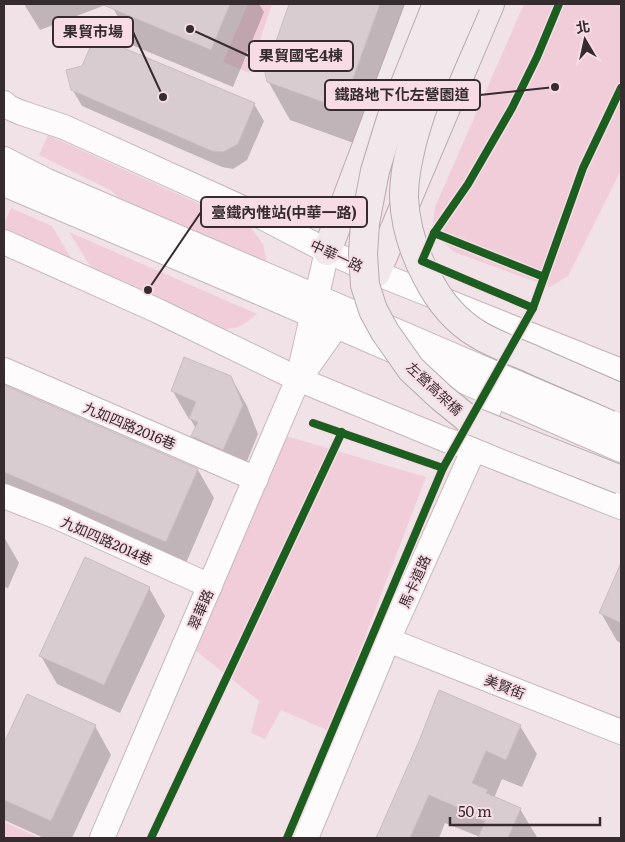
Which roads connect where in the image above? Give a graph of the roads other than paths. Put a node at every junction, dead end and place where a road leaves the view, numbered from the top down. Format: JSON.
{"nodes":[{"id":1,"x":420,"y":4,"type":"edge"},
{"id":2,"x":437,"y":4,"type":"edge"},
{"id":3,"x":466,"y":4,"type":"edge"},
{"id":4,"x":490,"y":4,"type":"edge"},
{"id":5,"x":4,"y":103,"type":"edge"},
{"id":6,"x":4,"y":158,"type":"edge"},
{"id":7,"x":4,"y":184,"type":"edge"},
{"id":8,"x":4,"y":242,"type":"edge"},
{"id":9,"x":327,"y":252,"type":"junction"},
{"id":10,"x":376,"y":273,"type":"junction"},
{"id":11,"x":314,"y":306,"type":"junction"},
{"id":12,"x":343,"y":318,"type":"junction"},
{"id":13,"x":543,"y":340,"type":"junction"},
{"id":14,"x":4,"y":370,"type":"edge"},
{"id":15,"x":621,"y":372,"type":"edge"},
{"id":16,"x":298,"y":379,"type":"junction"},
{"id":17,"x":498,"y":385,"type":"junction"},
{"id":18,"x":621,"y":398,"type":"edge"},
{"id":19,"x":621,"y":426,"type":"edge"},
{"id":20,"x":474,"y":449,"type":"junction"},
{"id":21,"x":621,"y":450,"type":"edge"},
{"id":22,"x":256,"y":479,"type":"junction"},
{"id":23,"x":621,"y":480,"type":"edge"},
{"id":24,"x":4,"y":496,"type":"edge"},
{"id":25,"x":621,"y":507,"type":"edge"},
{"id":26,"x":210,"y":586,"type":"junction"},
{"id":27,"x":388,"y":640,"type":"junction"},
{"id":28,"x":621,"y":732,"type":"edge"},
{"id":29,"x":102,"y":838,"type":"edge"},
{"id":30,"x":306,"y":838,"type":"edge"}],
"edges":[{"from":1,"to":9,"type":"main road"},
{"from":2,"to":23,"type":"main road","name":"左營高架橋","bridge":true},
{"from":3,"to":18,"type":"main road","bridge":true},
{"from":4,"to":10,"type":"main road"},
{"from":5,"to":9,"type":"street","name":"中華一路"},
{"from":6,"to":11,"type":"street"},
{"from":7,"to":11,"type":"street"},
{"from":8,"to":16,"type":"street"},
{"from":9,"to":10,"type":"street","name":"中華一路"},
{"from":9,"to":11,"type":"street","name":"翠華路"},
{"from":10,"to":12,"type":"street","name":"翠華路"},
{"from":10,"to":13,"type":"street","name":"中華一路"},
{"from":11,"to":12,"type":"street"},
{"from":11,"to":16,"type":"street","name":"翠華路"},
{"from":12,"to":16,"type":"street","name":"翠華路"},
{"from":12,"to":17,"type":"street"},
{"from":13,"to":15,"type":"street","name":"中華一路"},
{"from":13,"to":17,"type":"street","name":"馬卡道路"},
{"from":14,"to":22,"type":"street","name":"九如四路2016巷"},
{"from":16,"to":20,"type":"street"},
{"from":16,"to":22,"type":"street","name":"翠華路"},
{"from":17,"to":19,"type":"street"},
{"from":17,"to":20,"type":"street","name":"馬卡道路"},
{"from":17,"to":21,"type":"street"},
{"from":20,"to":25,"type":"street"},
{"from":20,"to":27,"type":"street","name":"馬卡道路"},
{"from":22,"to":26,"type":"street","name":"翠華路"},
{"from":24,"to":26,"type":"street","name":"九如四路2014巷"},
{"from":26,"to":29,"type":"street","name":"翠華路"},
{"from":27,"to":28,"type":"street","name":"美賢街"},
{"from":27,"to":30,"type":"street","name":"馬卡道路"}]}
